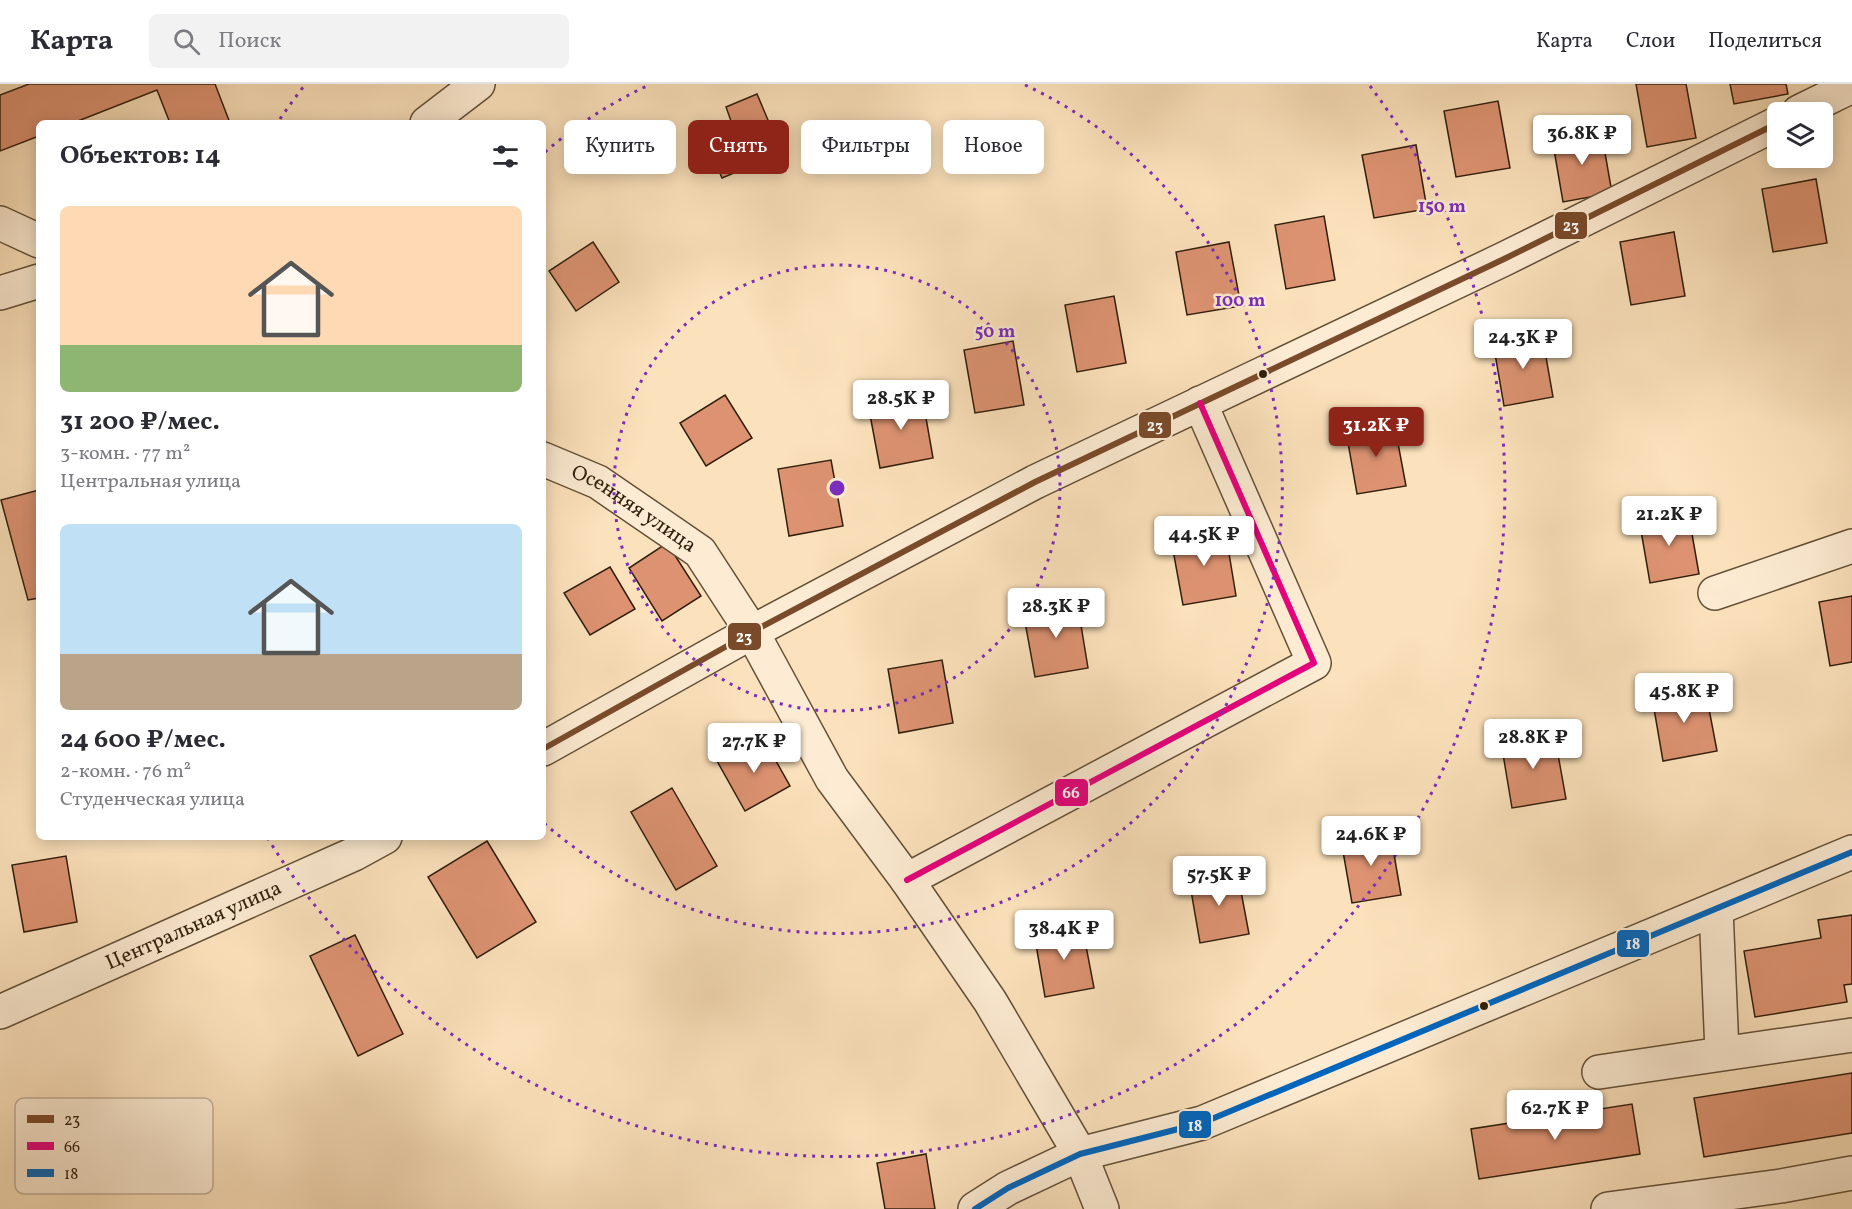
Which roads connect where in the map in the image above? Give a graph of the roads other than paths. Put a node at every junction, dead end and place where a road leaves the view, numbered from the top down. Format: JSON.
{"nodes":[{"id":1,"x":478,"y":84,"type":"edge"},
{"id":2,"x":1852,"y":86,"type":"edge"},
{"id":3,"x":1819,"y":102,"type":"edge"},
{"id":4,"x":431,"y":120,"type":"edge"},
{"id":5,"x":1767,"y":128,"type":"edge"},
{"id":6,"x":0,"y":223,"type":"edge"},
{"id":7,"x":36,"y":240,"type":"edge"},
{"id":8,"x":36,"y":282,"type":"edge"},
{"id":9,"x":0,"y":293,"type":"edge"},
{"id":10,"x":1200,"y":403,"type":"junction"},
{"id":11,"x":546,"y":460,"type":"edge"},
{"id":12,"x":1852,"y":546,"type":"edge"},
{"id":13,"x":1715,"y":593,"type":"dead end"},
{"id":14,"x":752,"y":632,"type":"junction"},
{"id":15,"x":546,"y":747,"type":"edge"},
{"id":16,"x":380,"y":840,"type":"edge"},
{"id":17,"x":1852,"y":852,"type":"edge"},
{"id":18,"x":907,"y":880,"type":"junction"},
{"id":19,"x":1716,"y":909,"type":"junction"},
{"id":20,"x":0,"y":1012,"type":"edge"},
{"id":21,"x":1852,"y":1035,"type":"edge"},
{"id":22,"x":1722,"y":1052,"type":"junction"},
{"id":23,"x":1599,"y":1072,"type":"dead end"},
{"id":24,"x":1080,"y":1154,"type":"junction"},
{"id":25,"x":1852,"y":1173,"type":"edge"},
{"id":26,"x":1782,"y":1198,"type":"edge"},
{"id":27,"x":1648,"y":1206,"type":"edge"},
{"id":28,"x":975,"y":1209,"type":"edge"},
{"id":29,"x":1102,"y":1209,"type":"edge"},
{"id":30,"x":1608,"y":1209,"type":"edge"}],
"edges":[{"from":1,"to":4,"type":"street"},
{"from":2,"to":3,"type":"street"},
{"from":5,"to":10,"type":"street"},
{"from":6,"to":7,"type":"street"},
{"from":8,"to":9,"type":"street"},
{"from":10,"to":14,"type":"street"},
{"from":10,"to":18,"type":"street"},
{"from":11,"to":14,"type":"street","name":"Осенняя улица"},
{"from":12,"to":13,"type":"street"},
{"from":14,"to":15,"type":"street"},
{"from":14,"to":18,"type":"street","name":"Осенняя улица"},
{"from":16,"to":20,"type":"street","name":"Центральная улица"},
{"from":17,"to":19,"type":"street"},
{"from":18,"to":24,"type":"street","name":"Осенняя улица"},
{"from":19,"to":22,"type":"street"},
{"from":19,"to":24,"type":"street"},
{"from":21,"to":22,"type":"street"},
{"from":22,"to":23,"type":"street"},
{"from":24,"to":28,"type":"street"},
{"from":24,"to":29,"type":"street","name":"Осенняя улица"},
{"from":25,"to":26,"type":"street"},
{"from":26,"to":27,"type":"street"},
{"from":27,"to":30,"type":"street"}]}
